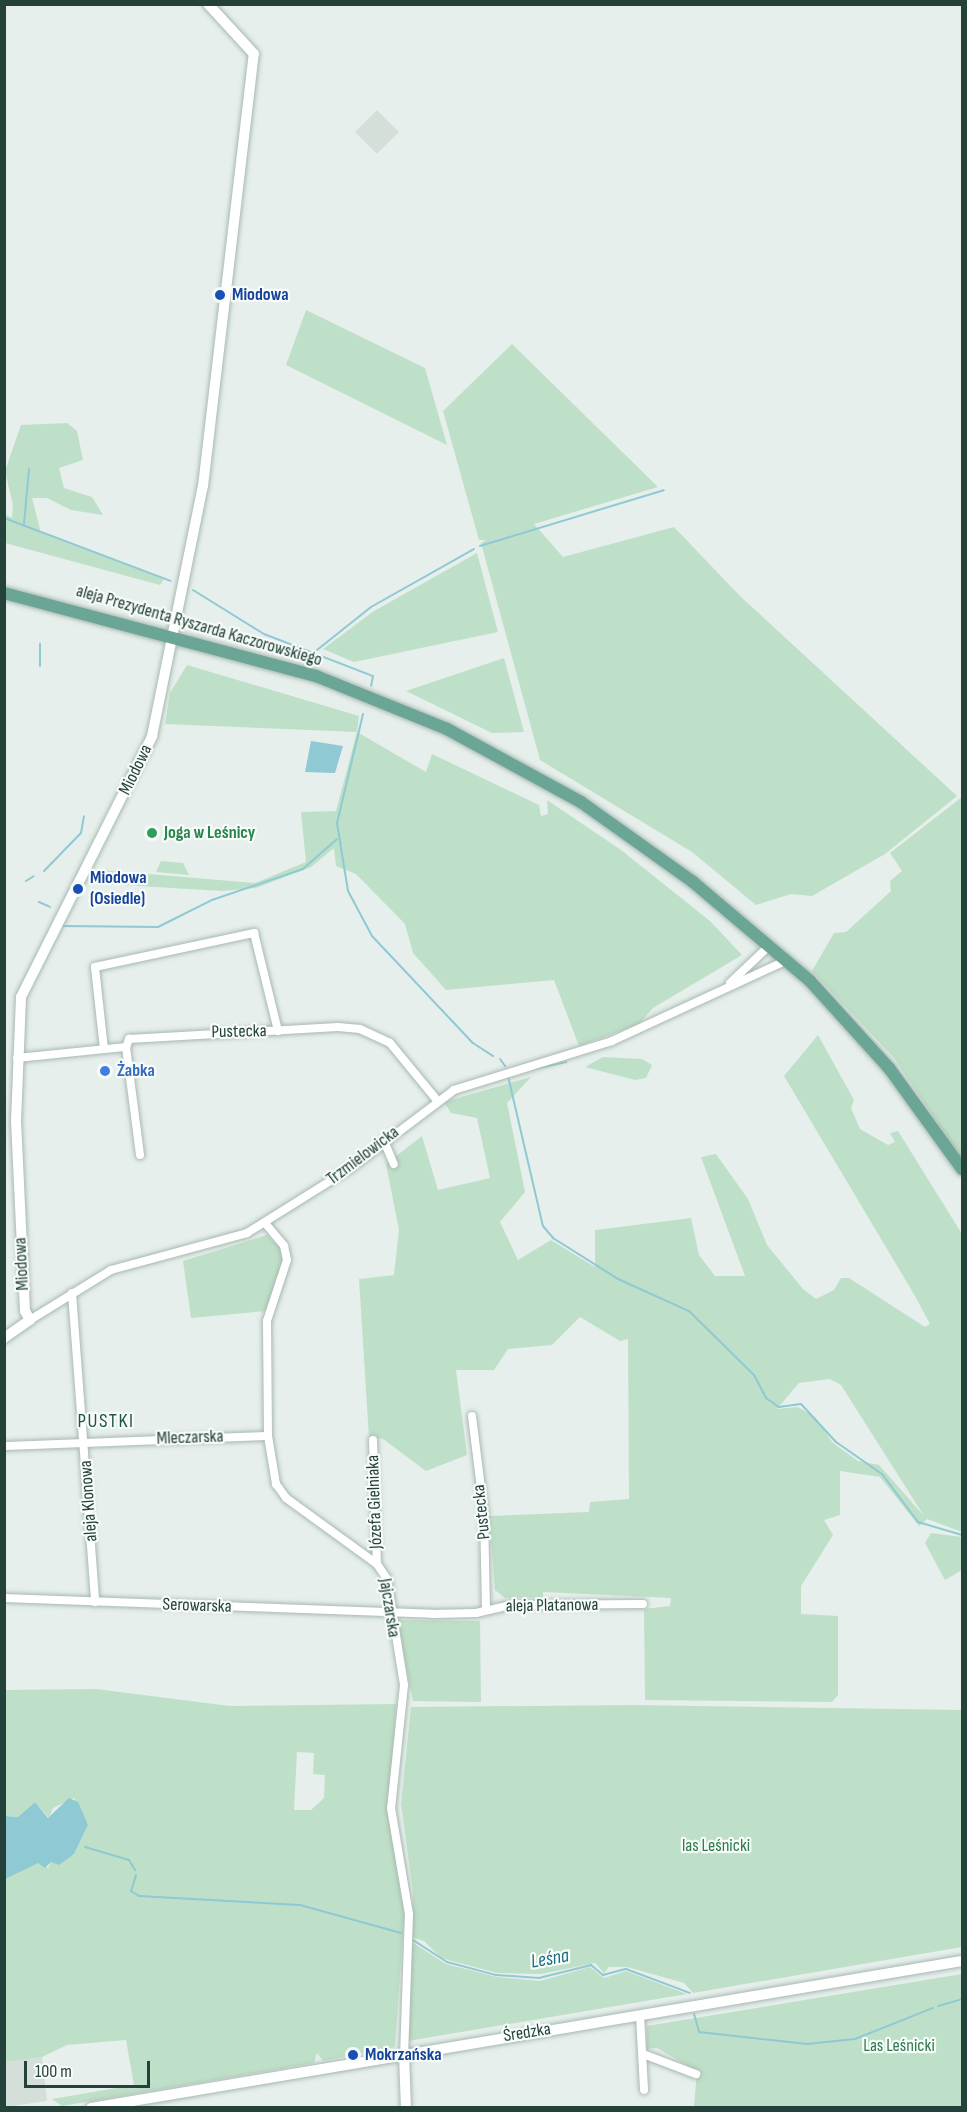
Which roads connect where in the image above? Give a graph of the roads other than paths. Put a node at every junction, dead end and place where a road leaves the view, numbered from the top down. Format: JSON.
{"nodes":[{"id":1,"x":208,"y":4,"type":"edge"},
{"id":2,"x":4,"y":593,"type":"edge"},
{"id":3,"x":170,"y":635,"type":"junction"},
{"id":4,"x":770,"y":945,"type":"junction"},
{"id":5,"x":787,"y":960,"type":"junction"},
{"id":6,"x":728,"y":986,"type":"junction"},
{"id":7,"x":278,"y":1031,"type":"junction"},
{"id":8,"x":126,"y":1047,"type":"junction"},
{"id":9,"x":104,"y":1049,"type":"junction"},
{"id":10,"x":17,"y":1058,"type":"junction"},
{"id":11,"x":436,"y":1099,"type":"junction"},
{"id":12,"x":384,"y":1142,"type":"junction"},
{"id":13,"x":140,"y":1155,"type":"dead end"},
{"id":14,"x":394,"y":1164,"type":"dead end"},
{"id":15,"x":963,"y":1169,"type":"edge"},
{"id":16,"x":264,"y":1223,"type":"junction"},
{"id":17,"x":72,"y":1293,"type":"junction"},
{"id":18,"x":30,"y":1320,"type":"junction"},
{"id":19,"x":4,"y":1338,"type":"edge"},
{"id":20,"x":472,"y":1416,"type":"dead end"},
{"id":21,"x":268,"y":1436,"type":"junction"},
{"id":22,"x":373,"y":1440,"type":"dead end"},
{"id":23,"x":84,"y":1442,"type":"junction"},
{"id":24,"x":4,"y":1446,"type":"edge"},
{"id":25,"x":377,"y":1564,"type":"junction"},
{"id":26,"x":4,"y":1598,"type":"edge"},
{"id":27,"x":95,"y":1602,"type":"junction"},
{"id":28,"x":642,"y":1604,"type":"dead end"},
{"id":29,"x":486,"y":1609,"type":"junction"},
{"id":30,"x":390,"y":1613,"type":"junction"},
{"id":31,"x":963,"y":1961,"type":"edge"},
{"id":32,"x":640,"y":2015,"type":"junction"},
{"id":33,"x":404,"y":2054,"type":"junction"},
{"id":34,"x":643,"y":2054,"type":"junction"},
{"id":35,"x":696,"y":2074,"type":"dead end"},
{"id":36,"x":644,"y":2090,"type":"dead end"},
{"id":37,"x":91,"y":2108,"type":"edge"},
{"id":38,"x":406,"y":2108,"type":"edge"}],
"edges":[{"from":1,"to":3,"type":"street","name":"Miodowa"},
{"from":2,"to":3,"type":"main road","name":"aleja Prezydenta Ryszarda Kaczorowskiego"},
{"from":3,"to":4,"type":"main road","name":"aleja Prezydenta Ryszarda Kaczorowskiego"},
{"from":3,"to":10,"type":"street","name":"Miodowa"},
{"from":4,"to":5,"type":"main road","name":"aleja Prezydenta Ryszarda Kaczorowskiego"},
{"from":4,"to":6,"type":"street","name":"Trzmielowicka"},
{"from":5,"to":6,"type":"street","name":"Trzmielowicka"},
{"from":5,"to":15,"type":"main road","name":"aleja Prezydenta Ryszarda Kaczorowskiego"},
{"from":6,"to":11,"type":"street","name":"Trzmielowicka"},
{"from":7,"to":8,"type":"street","name":"Pustecka"},
{"from":7,"to":9,"type":"street"},
{"from":7,"to":11,"type":"street","name":"Pustecka"},
{"from":8,"to":9,"type":"street","name":"Pustecka"},
{"from":8,"to":13,"type":"street"},
{"from":9,"to":10,"type":"street","name":"Pustecka"},
{"from":10,"to":18,"type":"street","name":"Miodowa"},
{"from":11,"to":12,"type":"street","name":"Trzmielowicka"},
{"from":12,"to":14,"type":"street"},
{"from":12,"to":16,"type":"street","name":"Trzmielowicka"},
{"from":16,"to":17,"type":"street","name":"Trzmielowicka"},
{"from":16,"to":21,"type":"street","name":"Jajczarska"},
{"from":17,"to":18,"type":"street","name":"Trzmielowicka"},
{"from":17,"to":23,"type":"street","name":"aleja Klonowa"},
{"from":18,"to":19,"type":"street","name":"Trzmielowicka"},
{"from":20,"to":29,"type":"street","name":"Pustecka"},
{"from":21,"to":23,"type":"street","name":"Mleczarska"},
{"from":21,"to":25,"type":"street","name":"Jajczarska"},
{"from":22,"to":25,"type":"street","name":"Józefa Gielniaka"},
{"from":23,"to":24,"type":"street","name":"Mleczarska"},
{"from":23,"to":27,"type":"street","name":"aleja Klonowa"},
{"from":25,"to":30,"type":"street","name":"Jajczarska"},
{"from":26,"to":27,"type":"street","name":"Serowarska"},
{"from":27,"to":30,"type":"street","name":"Serowarska"},
{"from":28,"to":29,"type":"street","name":"aleja Platanowa"},
{"from":29,"to":30,"type":"street","name":"aleja Platanowa"},
{"from":30,"to":33,"type":"street","name":"Jajczarska"},
{"from":31,"to":32,"type":"street","name":"Średzka"},
{"from":32,"to":33,"type":"street","name":"Średzka"},
{"from":32,"to":34,"type":"street"},
{"from":33,"to":37,"type":"street","name":"Średzka"},
{"from":33,"to":38,"type":"street"},
{"from":34,"to":35,"type":"street"},
{"from":34,"to":36,"type":"street"}]}
